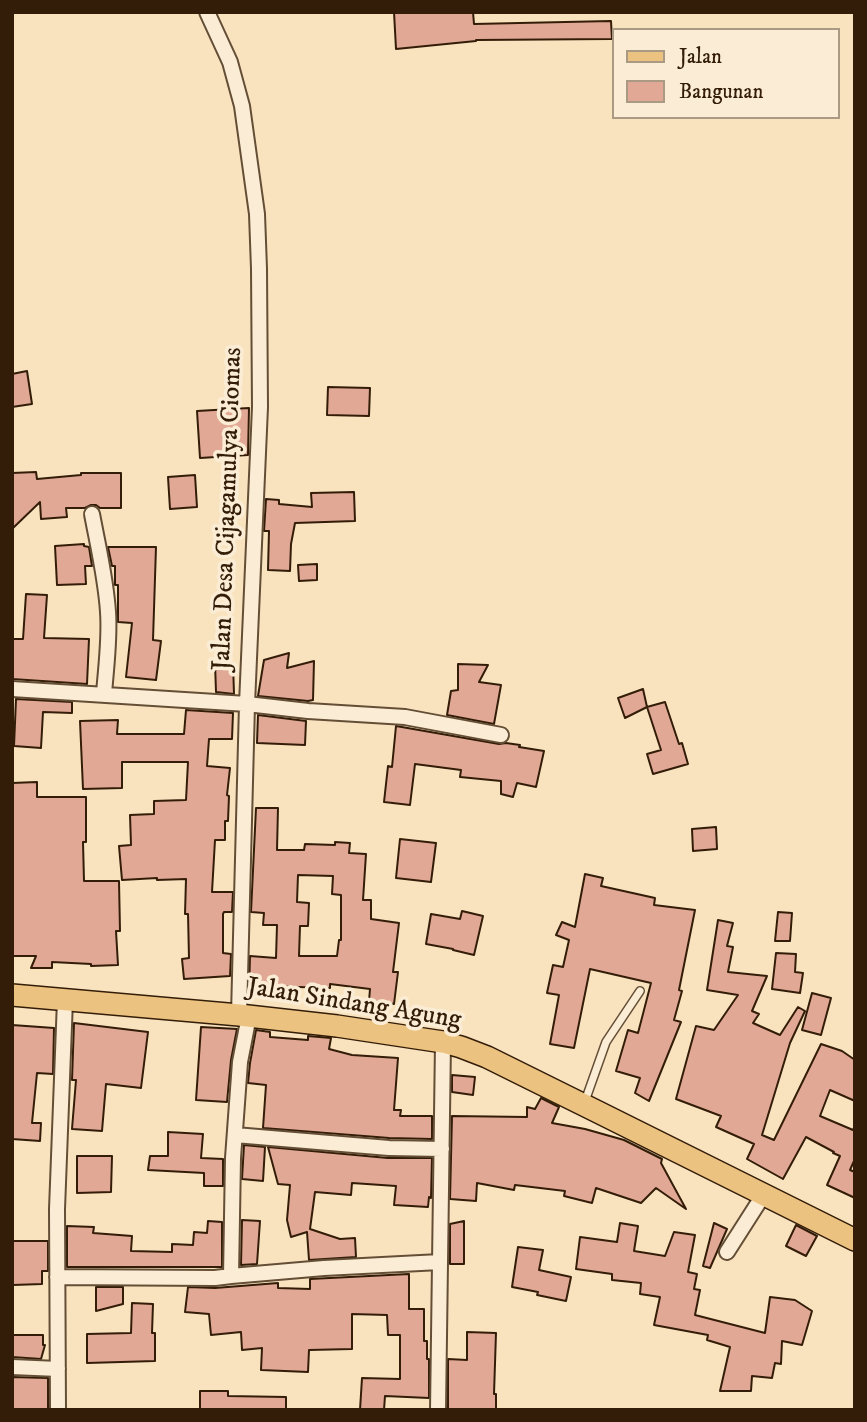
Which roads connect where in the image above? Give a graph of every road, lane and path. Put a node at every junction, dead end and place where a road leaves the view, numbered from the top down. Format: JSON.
{"nodes":[{"id":1,"x":207,"y":12,"type":"edge"},
{"id":2,"x":92,"y":514,"type":"dead end"},
{"id":3,"x":12,"y":689,"type":"edge"},
{"id":4,"x":104,"y":694,"type":"junction"},
{"id":5,"x":247,"y":704,"type":"junction"},
{"id":6,"x":501,"y":735,"type":"dead end"},
{"id":7,"x":640,"y":991,"type":"dead end"},
{"id":8,"x":12,"y":995,"type":"edge"},
{"id":9,"x":65,"y":1000,"type":"junction"},
{"id":10,"x":244,"y":1016,"type":"junction"},
{"id":11,"x":443,"y":1042,"type":"junction"},
{"id":12,"x":584,"y":1105,"type":"junction"},
{"id":13,"x":235,"y":1135,"type":"junction"},
{"id":14,"x":442,"y":1149,"type":"junction"},
{"id":15,"x":764,"y":1194,"type":"junction"},
{"id":16,"x":855,"y":1240,"type":"edge"},
{"id":17,"x":727,"y":1252,"type":"dead end"},
{"id":18,"x":440,"y":1262,"type":"junction"},
{"id":19,"x":231,"y":1276,"type":"junction"},
{"id":20,"x":57,"y":1277,"type":"junction"},
{"id":21,"x":12,"y":1367,"type":"edge"},
{"id":22,"x":58,"y":1369,"type":"junction"},
{"id":23,"x":58,"y":1410,"type":"edge"},
{"id":24,"x":438,"y":1410,"type":"edge"}],
"edges":[{"from":1,"to":5,"type":"street","name":"Jalan Desa Cijagamulya Ciomas"},
{"from":2,"to":4,"type":"street"},
{"from":3,"to":4,"type":"street"},
{"from":4,"to":5,"type":"street"},
{"from":5,"to":6,"type":"street"},
{"from":5,"to":10,"type":"street","name":"Jalan Desa Cijagamulya Ciomas"},
{"from":7,"to":12,"type":"lane"},
{"from":8,"to":9,"type":"main road","name":"Jalan Sindang Agung"},
{"from":9,"to":10,"type":"main road","name":"Jalan Sindang Agung"},
{"from":9,"to":20,"type":"street"},
{"from":10,"to":11,"type":"main road","name":"Jalan Sindang Agung"},
{"from":10,"to":13,"type":"street","name":"Jalan Desa Cijagamulya Ciomas"},
{"from":11,"to":12,"type":"main road","name":"Jalan Sindang Agung"},
{"from":11,"to":14,"type":"street"},
{"from":12,"to":15,"type":"main road","name":"Jalan Sindang Agung"},
{"from":13,"to":14,"type":"street"},
{"from":13,"to":19,"type":"street","name":"Jalan Desa Cijagamulya Ciomas"},
{"from":14,"to":18,"type":"street"},
{"from":15,"to":16,"type":"main road","name":"Jalan Sindang Agung"},
{"from":15,"to":17,"type":"street"},
{"from":18,"to":19,"type":"street"},
{"from":18,"to":24,"type":"street"},
{"from":19,"to":20,"type":"street"},
{"from":20,"to":22,"type":"street"},
{"from":21,"to":22,"type":"street"},
{"from":22,"to":23,"type":"street"}]}
